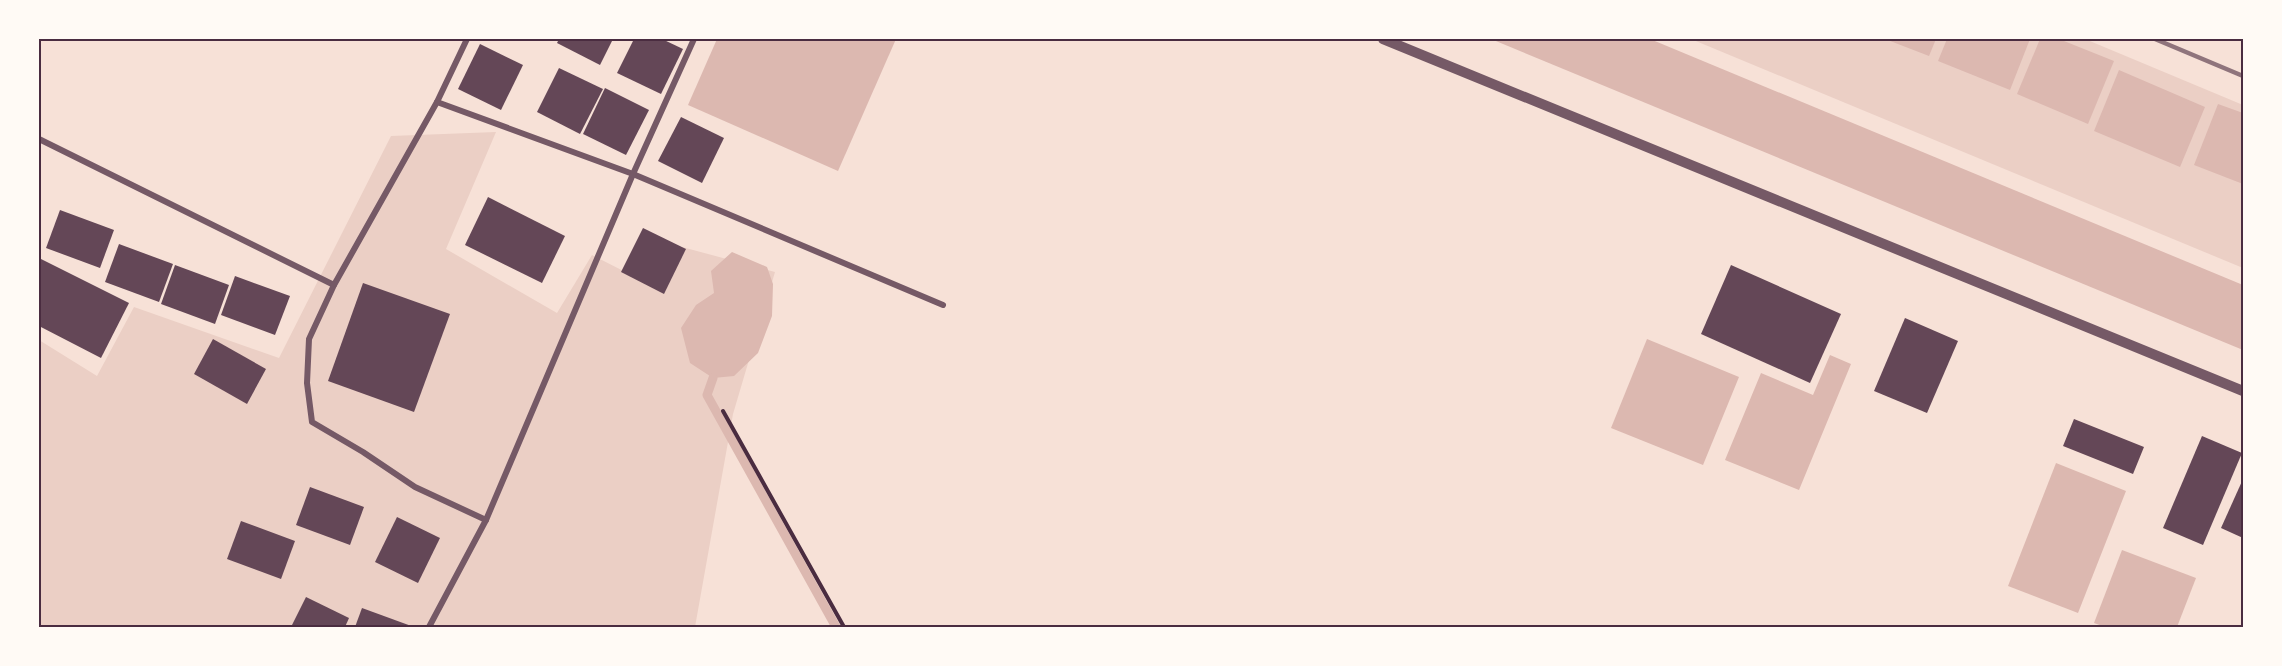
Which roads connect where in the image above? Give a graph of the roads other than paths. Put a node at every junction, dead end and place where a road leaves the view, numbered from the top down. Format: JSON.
{"nodes":[{"id":1,"x":467,"y":39,"type":"edge"},
{"id":2,"x":694,"y":39,"type":"edge"},
{"id":3,"x":1383,"y":39,"type":"edge"},
{"id":4,"x":437,"y":102,"type":"junction"},
{"id":5,"x":39,"y":139,"type":"edge"},
{"id":6,"x":633,"y":174,"type":"junction"},
{"id":7,"x":334,"y":285,"type":"junction"},
{"id":8,"x":943,"y":305,"type":"dead end"},
{"id":9,"x":2243,"y":391,"type":"edge"},
{"id":10,"x":486,"y":520,"type":"junction"},
{"id":11,"x":429,"y":627,"type":"edge"}],
"edges":[{"from":1,"to":4,"type":"street"},
{"from":2,"to":6,"type":"street"},
{"from":3,"to":9,"type":"street"},
{"from":4,"to":6,"type":"street"},
{"from":4,"to":7,"type":"street"},
{"from":5,"to":7,"type":"street"},
{"from":6,"to":8,"type":"street"},
{"from":6,"to":10,"type":"street"},
{"from":7,"to":10,"type":"street"},
{"from":10,"to":11,"type":"street"}]}
